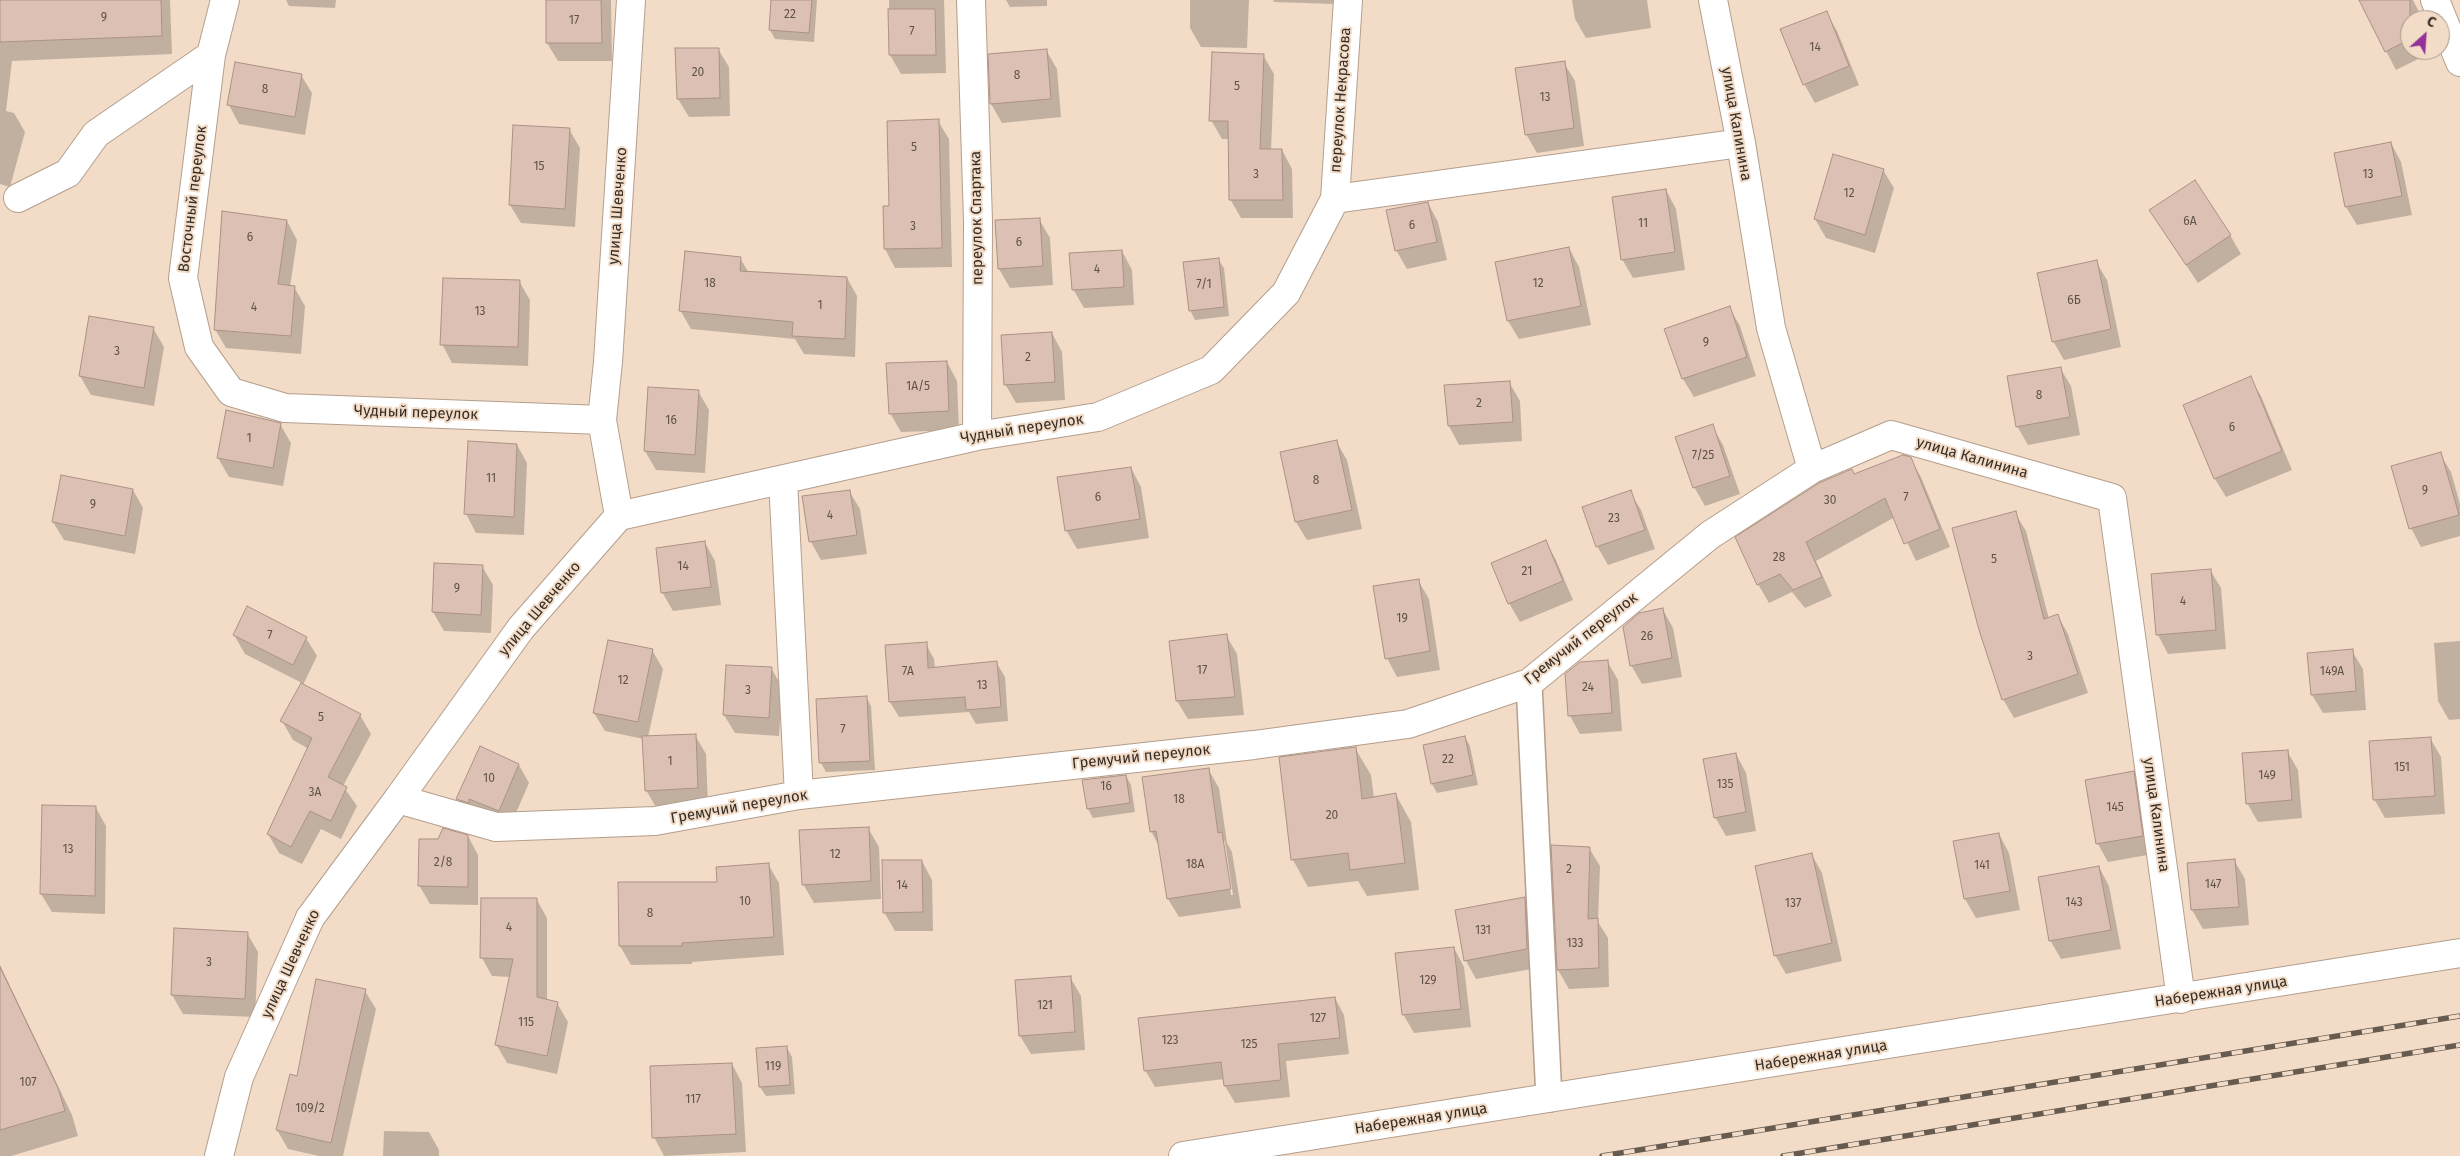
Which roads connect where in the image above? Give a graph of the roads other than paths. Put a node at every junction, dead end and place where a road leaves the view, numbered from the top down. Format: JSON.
{"nodes":[{"id":1,"x":224,"y":0,"type":"edge"},
{"id":2,"x":631,"y":0,"type":"edge"},
{"id":3,"x":971,"y":0,"type":"edge"},
{"id":4,"x":1348,"y":0,"type":"edge"},
{"id":5,"x":1713,"y":0,"type":"edge"},
{"id":6,"x":2435,"y":0,"type":"edge"},
{"id":7,"x":212,"y":55,"type":"junction"},
{"id":8,"x":2460,"y":62,"type":"edge"},
{"id":9,"x":1741,"y":144,"type":"junction"},
{"id":10,"x":18,"y":198,"type":"dead end"},
{"id":11,"x":1335,"y":199,"type":"junction"},
{"id":12,"x":232,"y":392,"type":"joint"},
{"id":13,"x":602,"y":420,"type":"junction"},
{"id":14,"x":977,"y":436,"type":"junction"},
{"id":15,"x":1812,"y":469,"type":"junction"},
{"id":16,"x":783,"y":480,"type":"junction"},
{"id":17,"x":620,"y":516,"type":"junction"},
{"id":18,"x":1529,"y":683,"type":"junction"},
{"id":19,"x":799,"y":795,"type":"junction"},
{"id":20,"x":398,"y":798,"type":"junction"},
{"id":21,"x":2460,"y":953,"type":"edge"},
{"id":22,"x":2181,"y":998,"type":"junction"},
{"id":23,"x":1549,"y":1099,"type":"junction"},
{"id":24,"x":219,"y":1156,"type":"edge"},
{"id":25,"x":1182,"y":1156,"type":"edge"}],
"edges":[{"from":1,"to":7,"type":"street","name":"Восточный переулок"},
{"from":2,"to":13,"type":"street","name":"улица Шевченко"},
{"from":3,"to":14,"type":"street","name":"переулок Спартака"},
{"from":4,"to":11,"type":"street","name":"переулок Некрасова"},
{"from":5,"to":9,"type":"street","name":"улица Калинина"},
{"from":6,"to":8,"type":"street"},
{"from":7,"to":10,"type":"street"},
{"from":7,"to":12,"type":"street","name":"Восточный переулок"},
{"from":9,"to":11,"type":"street"},
{"from":9,"to":15,"type":"street","name":"улица Калинина"},
{"from":11,"to":14,"type":"street","name":"Чудный переулок"},
{"from":12,"to":13,"type":"street","name":"Чудный переулок"},
{"from":13,"to":17,"type":"street","name":"улица Шевченко"},
{"from":14,"to":16,"type":"street","name":"Чудный переулок"},
{"from":15,"to":18,"type":"street","name":"Гремучий переулок"},
{"from":15,"to":22,"type":"street","name":"улица Калинина"},
{"from":16,"to":17,"type":"street","name":"Чудный переулок"},
{"from":16,"to":19,"type":"street"},
{"from":17,"to":20,"type":"street","name":"улица Шевченко"},
{"from":18,"to":19,"type":"street","name":"Гремучий переулок"},
{"from":18,"to":23,"type":"lane"},
{"from":19,"to":20,"type":"street","name":"Гремучий переулок"},
{"from":20,"to":24,"type":"street","name":"улица Шевченко"},
{"from":21,"to":22,"type":"street","name":"Набережная улица"},
{"from":22,"to":23,"type":"street","name":"Набережная улица"},
{"from":23,"to":25,"type":"street","name":"Набережная улица"}]}
